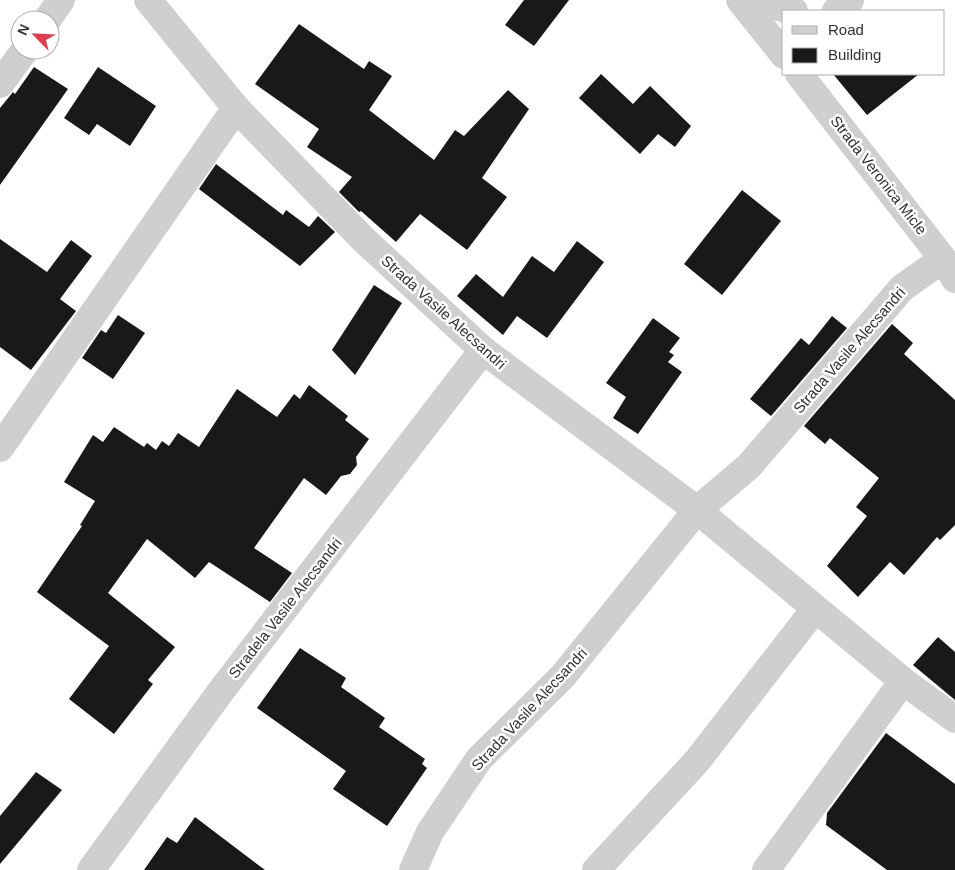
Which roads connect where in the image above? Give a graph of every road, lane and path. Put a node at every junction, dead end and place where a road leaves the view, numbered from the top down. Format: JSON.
{"nodes":[{"id":1,"x":148,"y":0,"type":"edge"},
{"id":2,"x":740,"y":0,"type":"edge"},
{"id":3,"x":753,"y":0,"type":"edge"},
{"id":4,"x":850,"y":0,"type":"edge"},
{"id":5,"x":790,"y":10,"type":"edge"},
{"id":6,"x":837,"y":10,"type":"edge"},
{"id":7,"x":782,"y":52,"type":"edge"},
{"id":8,"x":18,"y":60,"type":"edge"},
{"id":9,"x":800,"y":75,"type":"edge"},
{"id":10,"x":0,"y":84,"type":"edge"},
{"id":11,"x":236,"y":108,"type":"junction"},
{"id":12,"x":949,"y":269,"type":"edge"},
{"id":13,"x":483,"y":350,"type":"junction"},
{"id":14,"x":0,"y":448,"type":"edge"},
{"id":15,"x":697,"y":510,"type":"junction"},
{"id":16,"x":815,"y":609,"type":"junction"},
{"id":17,"x":903,"y":681,"type":"junction"},
{"id":18,"x":955,"y":718,"type":"edge"},
{"id":19,"x":91,"y":870,"type":"edge"},
{"id":20,"x":413,"y":870,"type":"edge"},
{"id":21,"x":596,"y":870,"type":"edge"},
{"id":22,"x":766,"y":870,"type":"edge"}],
"edges":[{"from":1,"to":11,"type":"street","name":"Strada Vasile Alecsandri"},
{"from":2,"to":7,"type":"street"},
{"from":3,"to":5,"type":"street"},
{"from":4,"to":6,"type":"street"},
{"from":8,"to":10,"type":"street"},
{"from":9,"to":12,"type":"street","name":"Strada Veronica Micle"},
{"from":11,"to":13,"type":"street","name":"Strada Vasile Alecsandri"},
{"from":11,"to":14,"type":"street"},
{"from":12,"to":15,"type":"street","name":"Strada Vasile Alecsandri"},
{"from":13,"to":15,"type":"street","name":"Strada Vasile Alecsandri"},
{"from":13,"to":19,"type":"street","name":"Stradela Vasile Alecsandri"},
{"from":15,"to":16,"type":"street","name":"Strada Vasile Alecsandri"},
{"from":15,"to":20,"type":"street","name":"Strada Vasile Alecsandri"},
{"from":16,"to":17,"type":"street","name":"Strada Vasile Alecsandri"},
{"from":16,"to":21,"type":"street"},
{"from":17,"to":18,"type":"street","name":"Strada Vasile Alecsandri"},
{"from":17,"to":22,"type":"street"}]}
